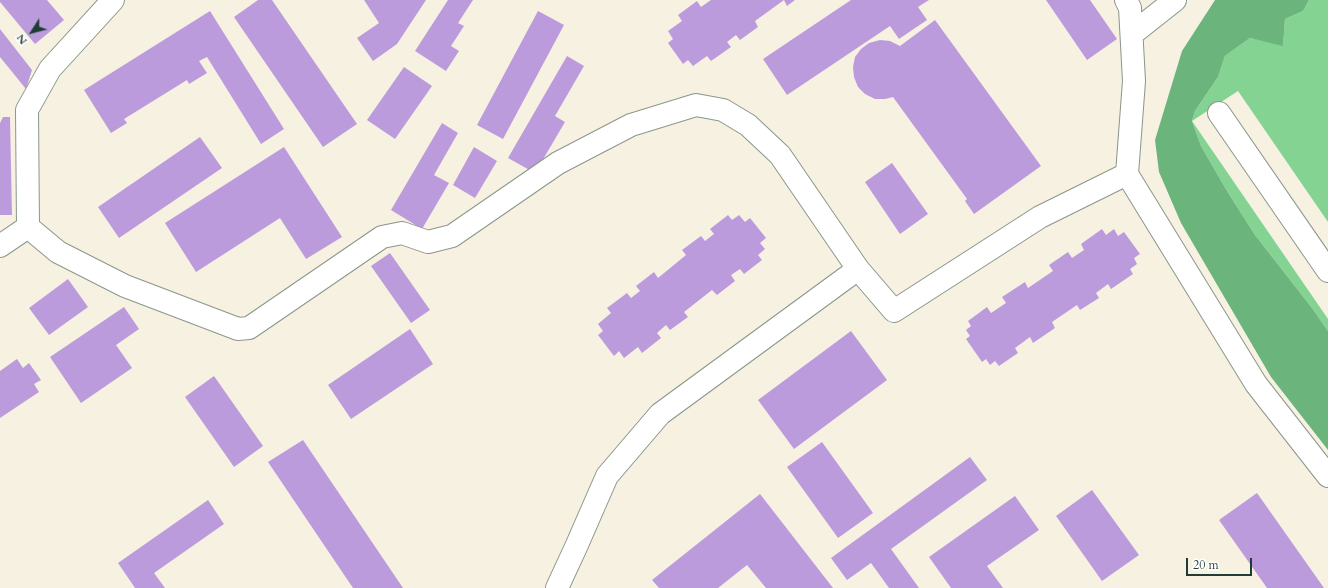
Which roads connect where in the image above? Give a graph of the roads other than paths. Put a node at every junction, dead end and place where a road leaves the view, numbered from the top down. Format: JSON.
{"nodes":[{"id":1,"x":113,"y":0,"type":"edge"},
{"id":2,"x":1126,"y":0,"type":"edge"},
{"id":3,"x":1175,"y":0,"type":"edge"},
{"id":4,"x":1132,"y":34,"type":"junction"},
{"id":5,"x":1219,"y":113,"type":"dead end"},
{"id":6,"x":1127,"y":174,"type":"junction"},
{"id":7,"x":28,"y":227,"type":"junction"},
{"id":8,"x":0,"y":246,"type":"edge"},
{"id":9,"x":858,"y":269,"type":"junction"},
{"id":10,"x":1328,"y":271,"type":"edge"},
{"id":11,"x":1328,"y":476,"type":"edge"},
{"id":12,"x":557,"y":588,"type":"edge"}],
"edges":[{"from":1,"to":7,"type":"street"},
{"from":2,"to":4,"type":"street"},
{"from":3,"to":4,"type":"street"},
{"from":4,"to":6,"type":"street"},
{"from":5,"to":10,"type":"street"},
{"from":6,"to":9,"type":"street"},
{"from":6,"to":11,"type":"street"},
{"from":7,"to":8,"type":"street"},
{"from":7,"to":9,"type":"street"},
{"from":9,"to":12,"type":"street"}]}
